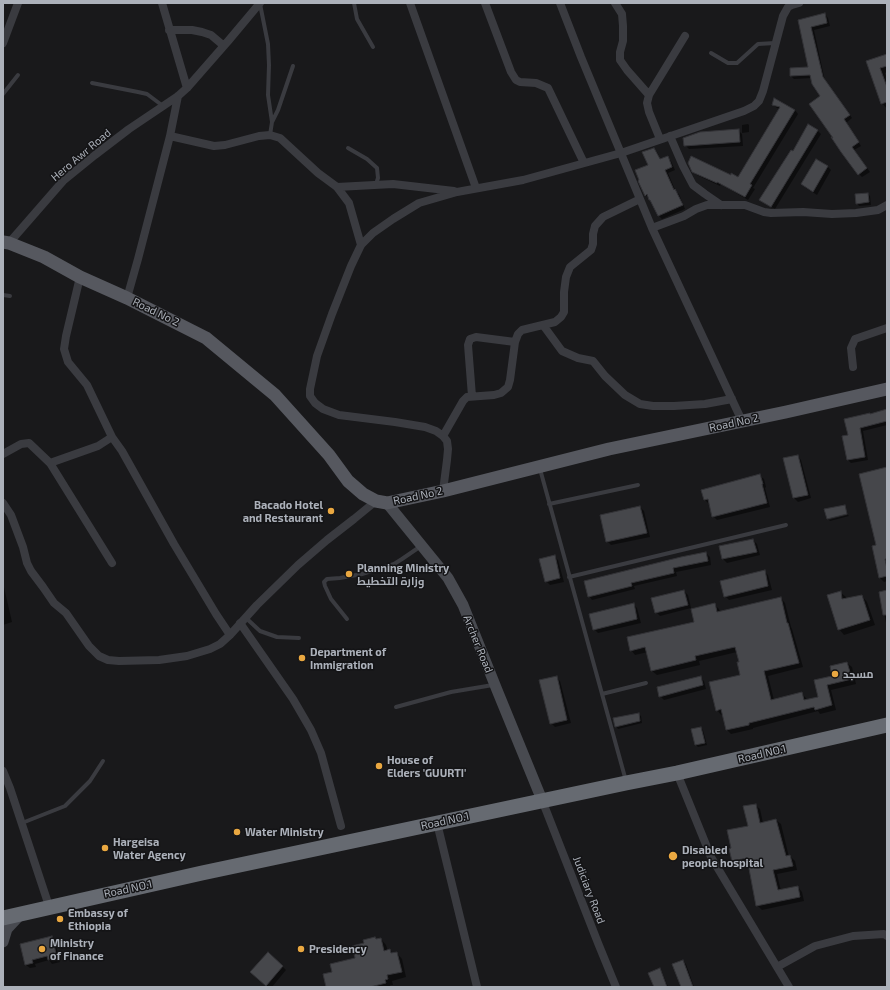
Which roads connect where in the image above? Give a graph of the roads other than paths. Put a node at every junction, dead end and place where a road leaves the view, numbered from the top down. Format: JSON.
{"nodes":[{"id":1,"x":18,"y":3,"type":"edge"},
{"id":2,"x":162,"y":3,"type":"edge"},
{"id":3,"x":260,"y":3,"type":"edge"},
{"id":4,"x":354,"y":3,"type":"edge"},
{"id":5,"x":410,"y":3,"type":"edge"},
{"id":6,"x":485,"y":3,"type":"edge"},
{"id":7,"x":560,"y":3,"type":"edge"},
{"id":8,"x":615,"y":3,"type":"edge"},
{"id":9,"x":794,"y":4,"type":"edge"},
{"id":10,"x":169,"y":30,"type":"junction"},
{"id":11,"x":685,"y":36,"type":"dead end"},
{"id":12,"x":3,"y":43,"type":"edge"},
{"id":13,"x":776,"y":43,"type":"junction"},
{"id":14,"x":224,"y":46,"type":"junction"},
{"id":15,"x":373,"y":47,"type":"dead end"},
{"id":16,"x":711,"y":53,"type":"dead end"},
{"id":17,"x":293,"y":66,"type":"dead end"},
{"id":18,"x":18,"y":75,"type":"dead end"},
{"id":19,"x":92,"y":83,"type":"dead end"},
{"id":20,"x":186,"y":88,"type":"junction"},
{"id":21,"x":3,"y":94,"type":"edge"},
{"id":22,"x":649,"y":95,"type":"junction"},
{"id":23,"x":178,"y":96,"type":"junction"},
{"id":24,"x":163,"y":106,"type":"junction"},
{"id":25,"x":272,"y":122,"type":"junction"},
{"id":26,"x":270,"y":135,"type":"junction"},
{"id":27,"x":170,"y":136,"type":"junction"},
{"id":28,"x":670,"y":136,"type":"junction"},
{"id":29,"x":660,"y":139,"type":"junction"},
{"id":30,"x":348,"y":148,"type":"dead end"},
{"id":31,"x":620,"y":153,"type":"junction"},
{"id":32,"x":584,"y":163,"type":"junction"},
{"id":33,"x":376,"y":184,"type":"junction"},
{"id":34,"x":337,"y":187,"type":"junction"},
{"id":35,"x":476,"y":188,"type":"junction"},
{"id":36,"x":457,"y":192,"type":"junction"},
{"id":37,"x":640,"y":199,"type":"junction"},
{"id":38,"x":721,"y":205,"type":"junction"},
{"id":39,"x":887,"y":205,"type":"edge"},
{"id":40,"x":652,"y":228,"type":"junction"},
{"id":41,"x":6,"y":242,"type":"edge"},
{"id":42,"x":361,"y":245,"type":"junction"},
{"id":43,"x":80,"y":277,"type":"junction"},
{"id":44,"x":3,"y":296,"type":"edge"},
{"id":45,"x":10,"y":296,"type":"dead end"},
{"id":46,"x":127,"y":298,"type":"junction"},
{"id":47,"x":543,"y":325,"type":"junction"},
{"id":48,"x":887,"y":328,"type":"edge"},
{"id":49,"x":516,"y":342,"type":"junction"},
{"id":50,"x":853,"y":367,"type":"dead end"},
{"id":51,"x":887,"y":389,"type":"edge"},
{"id":52,"x":472,"y":396,"type":"junction"},
{"id":53,"x":732,"y":399,"type":"junction"},
{"id":54,"x":742,"y":421,"type":"junction"},
{"id":55,"x":443,"y":436,"type":"junction"},
{"id":56,"x":112,"y":437,"type":"junction"},
{"id":57,"x":3,"y":454,"type":"edge"},
{"id":58,"x":50,"y":463,"type":"junction"},
{"id":59,"x":539,"y":467,"type":"junction"},
{"id":60,"x":638,"y":485,"type":"dead end"},
{"id":61,"x":443,"y":491,"type":"junction"},
{"id":62,"x":381,"y":502,"type":"junction"},
{"id":63,"x":3,"y":503,"type":"edge"},
{"id":64,"x":549,"y":504,"type":"junction"},
{"id":65,"x":786,"y":525,"type":"dead end"},
{"id":66,"x":422,"y":546,"type":"junction"},
{"id":67,"x":112,"y":563,"type":"dead end"},
{"id":68,"x":569,"y":577,"type":"junction"},
{"id":69,"x":347,"y":619,"type":"dead end"},
{"id":70,"x":243,"y":620,"type":"junction"},
{"id":71,"x":230,"y":635,"type":"junction"},
{"id":72,"x":299,"y":638,"type":"dead end"},
{"id":73,"x":646,"y":683,"type":"dead end"},
{"id":74,"x":494,"y":685,"type":"junction"},
{"id":75,"x":602,"y":694,"type":"junction"},
{"id":76,"x":396,"y":707,"type":"dead end"},
{"id":77,"x":887,"y":726,"type":"edge"},
{"id":78,"x":103,"y":761,"type":"dead end"},
{"id":79,"x":3,"y":771,"type":"edge"},
{"id":80,"x":677,"y":773,"type":"junction"},
{"id":81,"x":626,"y":783,"type":"junction"},
{"id":82,"x":542,"y":800,"type":"junction"},
{"id":83,"x":437,"y":823,"type":"junction"},
{"id":84,"x":22,"y":824,"type":"junction"},
{"id":85,"x":341,"y":826,"type":"dead end"},
{"id":86,"x":49,"y":906,"type":"junction"},
{"id":87,"x":21,"y":914,"type":"junction"},
{"id":88,"x":3,"y":918,"type":"edge"},
{"id":89,"x":887,"y":936,"type":"edge"},
{"id":90,"x":3,"y":942,"type":"edge"},
{"id":91,"x":777,"y":967,"type":"junction"},
{"id":92,"x":477,"y":987,"type":"edge"},
{"id":93,"x":616,"y":987,"type":"edge"},
{"id":94,"x":789,"y":987,"type":"edge"}],
"edges":[{"from":1,"to":12,"type":"street"},
{"from":2,"to":10,"type":"street"},
{"from":3,"to":14,"type":"street","name":"Hero Awr Road"},
{"from":3,"to":25,"type":"lane"},
{"from":4,"to":15,"type":"lane"},
{"from":5,"to":35,"type":"street"},
{"from":6,"to":32,"type":"street"},
{"from":7,"to":31,"type":"street"},
{"from":8,"to":22,"type":"street"},
{"from":9,"to":13,"type":"street"},
{"from":10,"to":14,"type":"street"},
{"from":10,"to":20,"type":"street"},
{"from":11,"to":22,"type":"street"},
{"from":13,"to":16,"type":"lane"},
{"from":13,"to":28,"type":"street"},
{"from":14,"to":20,"type":"street","name":"Hero Awr Road"},
{"from":17,"to":25,"type":"lane"},
{"from":18,"to":21,"type":"lane"},
{"from":19,"to":24,"type":"lane"},
{"from":20,"to":23,"type":"street","name":"Hero Awr Road"},
{"from":22,"to":29,"type":"street"},
{"from":23,"to":24,"type":"street","name":"Hero Awr Road"},
{"from":23,"to":27,"type":"street"},
{"from":24,"to":41,"type":"street","name":"Hero Awr Road"},
{"from":25,"to":26,"type":"lane"},
{"from":26,"to":27,"type":"street"},
{"from":26,"to":34,"type":"street"},
{"from":27,"to":46,"type":"street"},
{"from":28,"to":29,"type":"street"},
{"from":28,"to":38,"type":"street"},
{"from":29,"to":31,"type":"street"},
{"from":30,"to":33,"type":"lane"},
{"from":31,"to":32,"type":"street"},
{"from":31,"to":37,"type":"street"},
{"from":32,"to":35,"type":"street"},
{"from":33,"to":34,"type":"street"},
{"from":33,"to":36,"type":"street"},
{"from":34,"to":42,"type":"street"},
{"from":35,"to":36,"type":"street"},
{"from":36,"to":42,"type":"street"},
{"from":37,"to":40,"type":"street"},
{"from":37,"to":47,"type":"street"},
{"from":38,"to":39,"type":"street"},
{"from":38,"to":40,"type":"street"},
{"from":40,"to":53,"type":"street"},
{"from":41,"to":43,"type":"main road","name":"Road No 2"},
{"from":42,"to":55,"type":"street"},
{"from":43,"to":46,"type":"main road","name":"Road No 2"},
{"from":43,"to":56,"type":"street"},
{"from":44,"to":45,"type":"lane"},
{"from":46,"to":62,"type":"main road","name":"Road No 2"},
{"from":47,"to":49,"type":"street"},
{"from":47,"to":53,"type":"street"},
{"from":48,"to":50,"type":"street"},
{"from":49,"to":52,"type":"street"},
{"from":49,"to":52,"type":"street"},
{"from":51,"to":54,"type":"main road","name":"Road No 2"},
{"from":52,"to":55,"type":"street"},
{"from":53,"to":54,"type":"street"},
{"from":54,"to":59,"type":"main road","name":"Road No 2"},
{"from":55,"to":61,"type":"street"},
{"from":56,"to":58,"type":"street"},
{"from":56,"to":71,"type":"street"},
{"from":57,"to":58,"type":"street"},
{"from":58,"to":67,"type":"street"},
{"from":59,"to":61,"type":"main road","name":"Road No 2"},
{"from":59,"to":64,"type":"lane"},
{"from":60,"to":64,"type":"lane"},
{"from":61,"to":62,"type":"main road","name":"Road No 2"},
{"from":62,"to":66,"type":"main road","name":"Archer Road"},
{"from":62,"to":70,"type":"street"},
{"from":63,"to":71,"type":"street"},
{"from":64,"to":68,"type":"lane"},
{"from":65,"to":68,"type":"lane"},
{"from":66,"to":69,"type":"lane"},
{"from":66,"to":74,"type":"main road","name":"Archer Road"},
{"from":68,"to":75,"type":"lane"},
{"from":70,"to":71,"type":"street"},
{"from":70,"to":72,"type":"lane"},
{"from":70,"to":85,"type":"street"},
{"from":73,"to":75,"type":"lane"},
{"from":74,"to":76,"type":"lane"},
{"from":74,"to":82,"type":"main road","name":"Archer Road"},
{"from":75,"to":81,"type":"lane"},
{"from":77,"to":80,"type":"highway","name":"Road NO.1"},
{"from":78,"to":84,"type":"lane"},
{"from":79,"to":84,"type":"street"},
{"from":80,"to":81,"type":"highway","name":"Road NO.1"},
{"from":80,"to":91,"type":"street"},
{"from":81,"to":82,"type":"highway","name":"Road NO.1"},
{"from":82,"to":83,"type":"highway","name":"Road NO.1"},
{"from":82,"to":93,"type":"street","name":"Judiciary Road"},
{"from":83,"to":86,"type":"highway","name":"Road NO.1"},
{"from":83,"to":92,"type":"street"},
{"from":84,"to":86,"type":"street"},
{"from":86,"to":87,"type":"highway","name":"Road NO.1"},
{"from":87,"to":88,"type":"highway","name":"Road NO.1"},
{"from":87,"to":90,"type":"main road"},
{"from":89,"to":91,"type":"street"},
{"from":91,"to":94,"type":"street"}]}
